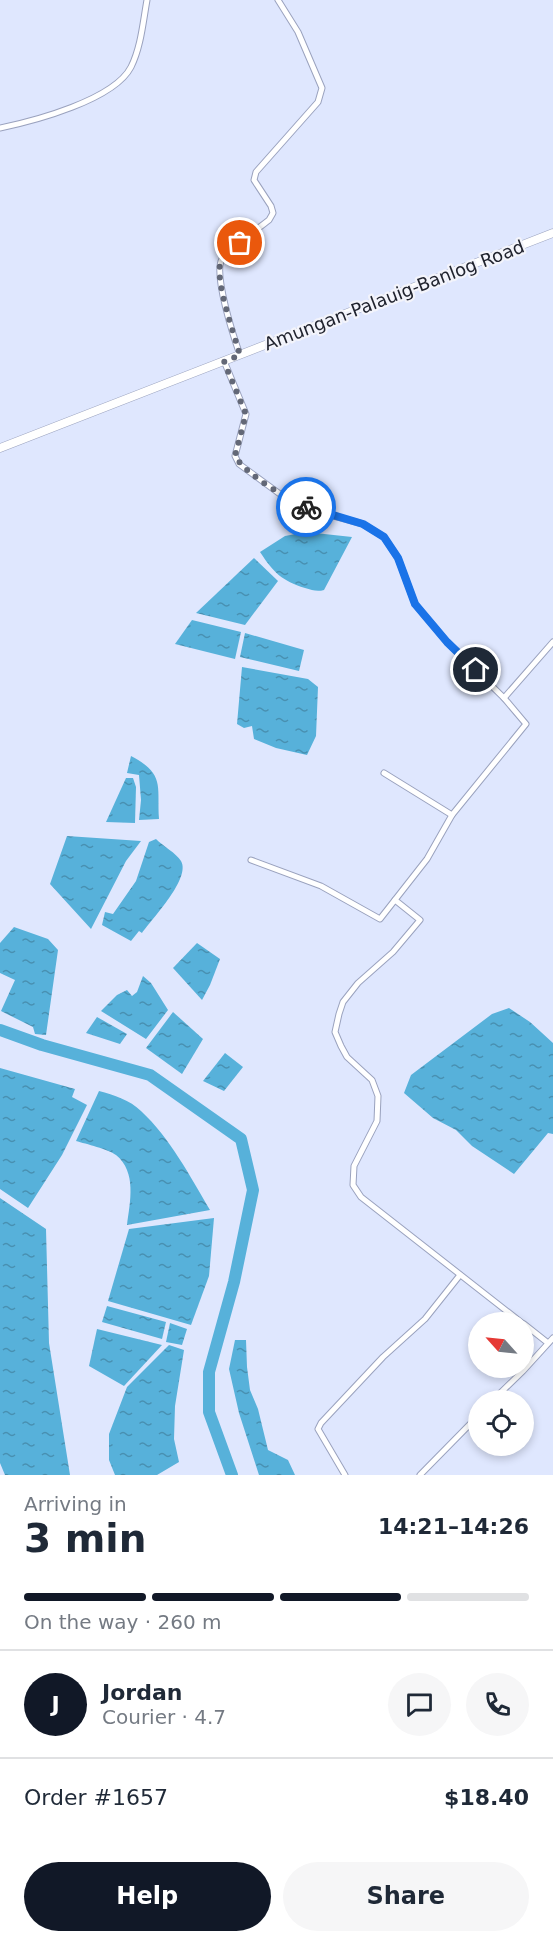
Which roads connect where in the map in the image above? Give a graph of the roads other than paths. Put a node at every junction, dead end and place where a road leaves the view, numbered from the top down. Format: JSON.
{"nodes":[{"id":1,"x":147,"y":0,"type":"edge"},
{"id":2,"x":278,"y":0,"type":"edge"},
{"id":3,"x":0,"y":128,"type":"edge"},
{"id":4,"x":553,"y":232,"type":"edge"},
{"id":5,"x":240,"y":355,"type":"junction"},
{"id":6,"x":224,"y":362,"type":"junction"},
{"id":7,"x":0,"y":448,"type":"edge"},
{"id":8,"x":553,"y":642,"type":"edge"},
{"id":9,"x":504,"y":698,"type":"junction"},
{"id":10,"x":384,"y":773,"type":"dead end"},
{"id":11,"x":452,"y":815,"type":"junction"},
{"id":12,"x":251,"y":860,"type":"dead end"},
{"id":13,"x":395,"y":900,"type":"junction"},
{"id":14,"x":460,"y":1275,"type":"junction"},
{"id":15,"x":508,"y":1312,"type":"edge"},
{"id":16,"x":534,"y":1332,"type":"edge"},
{"id":17,"x":553,"y":1338,"type":"edge"},
{"id":18,"x":548,"y":1343,"type":"junction"},
{"id":19,"x":503,"y":1390,"type":"edge"},
{"id":20,"x":468,"y":1426,"type":"edge"},
{"id":21,"x":345,"y":1475,"type":"edge"},
{"id":22,"x":420,"y":1475,"type":"edge"}],
"edges":[{"from":1,"to":3,"type":"street"},
{"from":2,"to":5,"type":"street"},
{"from":4,"to":5,"type":"main road","name":"Amungan-Palauig-Banlog Road"},
{"from":5,"to":6,"type":"main road","name":"Amungan-Palauig-Banlog Road"},
{"from":6,"to":7,"type":"main road","name":"Amungan-Palauig-Banlog Road"},
{"from":6,"to":9,"type":"street"},
{"from":8,"to":9,"type":"street"},
{"from":9,"to":11,"type":"street"},
{"from":10,"to":11,"type":"street"},
{"from":11,"to":13,"type":"street"},
{"from":12,"to":13,"type":"street"},
{"from":13,"to":14,"type":"street"},
{"from":14,"to":15,"type":"street"},
{"from":14,"to":21,"type":"street"},
{"from":16,"to":18,"type":"street"},
{"from":17,"to":18,"type":"street"},
{"from":18,"to":19,"type":"street"},
{"from":20,"to":22,"type":"street"}]}
